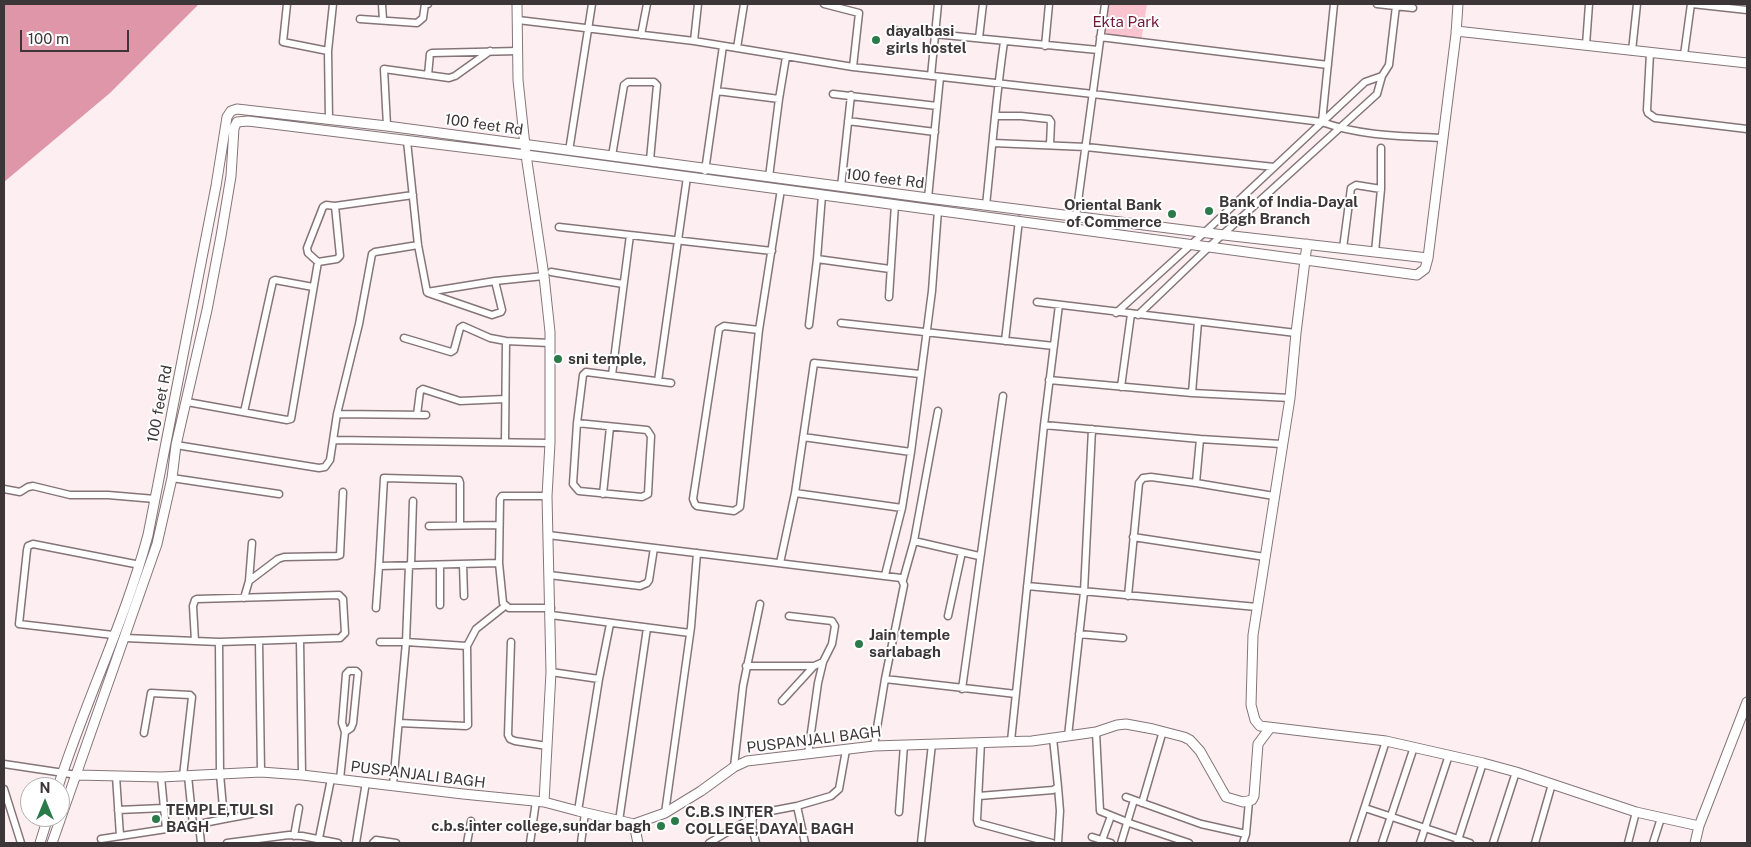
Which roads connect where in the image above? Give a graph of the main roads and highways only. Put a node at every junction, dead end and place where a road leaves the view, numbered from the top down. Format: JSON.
{"nodes":[{"id":1,"x":517,"y":4,"type":"edge"},
{"id":2,"x":1458,"y":4,"type":"edge"},
{"id":3,"x":1456,"y":31,"type":"junction"},
{"id":4,"x":1747,"y":63,"type":"edge"},
{"id":5,"x":525,"y":145,"type":"junction"},
{"id":6,"x":526,"y":155,"type":"junction"},
{"id":7,"x":1307,"y":244,"type":"junction"},
{"id":8,"x":1306,"y":258,"type":"junction"},
{"id":9,"x":1428,"y":258,"type":"junction"},
{"id":10,"x":140,"y":566,"type":"junction"},
{"id":11,"x":149,"y":570,"type":"junction"},
{"id":12,"x":1747,"y":702,"type":"edge"},
{"id":13,"x":1270,"y":728,"type":"junction"},
{"id":14,"x":77,"y":775,"type":"junction"},
{"id":15,"x":61,"y":777,"type":"edge"},
{"id":16,"x":540,"y":801,"type":"junction"},
{"id":17,"x":634,"y":824,"type":"junction"},
{"id":18,"x":1699,"y":826,"type":"junction"},
{"id":19,"x":45,"y":827,"type":"edge"},
{"id":20,"x":40,"y":843,"type":"edge"},
{"id":21,"x":52,"y":843,"type":"edge"},
{"id":22,"x":638,"y":843,"type":"edge"},
{"id":23,"x":1695,"y":843,"type":"edge"}],
"edges":[{"from":1,"to":5,"type":"main road"},
{"from":2,"to":3,"type":"main road"},
{"from":3,"to":4,"type":"main road"},
{"from":3,"to":9,"type":"main road"},
{"from":5,"to":6,"type":"main road"},
{"from":5,"to":7,"type":"main road","name":"100 feet Rd"},
{"from":5,"to":10,"type":"main road","name":"100 feet Rd"},
{"from":6,"to":8,"type":"main road"},
{"from":6,"to":11,"type":"main road"},
{"from":6,"to":16,"type":"main road"},
{"from":7,"to":8,"type":"main road"},
{"from":7,"to":9,"type":"main road","name":"100 feet Rd"},
{"from":8,"to":9,"type":"main road"},
{"from":8,"to":13,"type":"main road"},
{"from":10,"to":11,"type":"main road"},
{"from":10,"to":15,"type":"main road","name":"100 feet Rd"},
{"from":11,"to":14,"type":"main road"},
{"from":12,"to":18,"type":"main road"},
{"from":13,"to":17,"type":"main road","name":"PUSPANJALI BAGH"},
{"from":13,"to":18,"type":"main road"},
{"from":14,"to":16,"type":"main road","name":"PUSPANJALI BAGH"},
{"from":14,"to":21,"type":"main road"},
{"from":16,"to":17,"type":"main road","name":"PUSPANJALI BAGH"},
{"from":17,"to":22,"type":"main road"},
{"from":18,"to":23,"type":"main road"},
{"from":19,"to":20,"type":"main road"}]}
